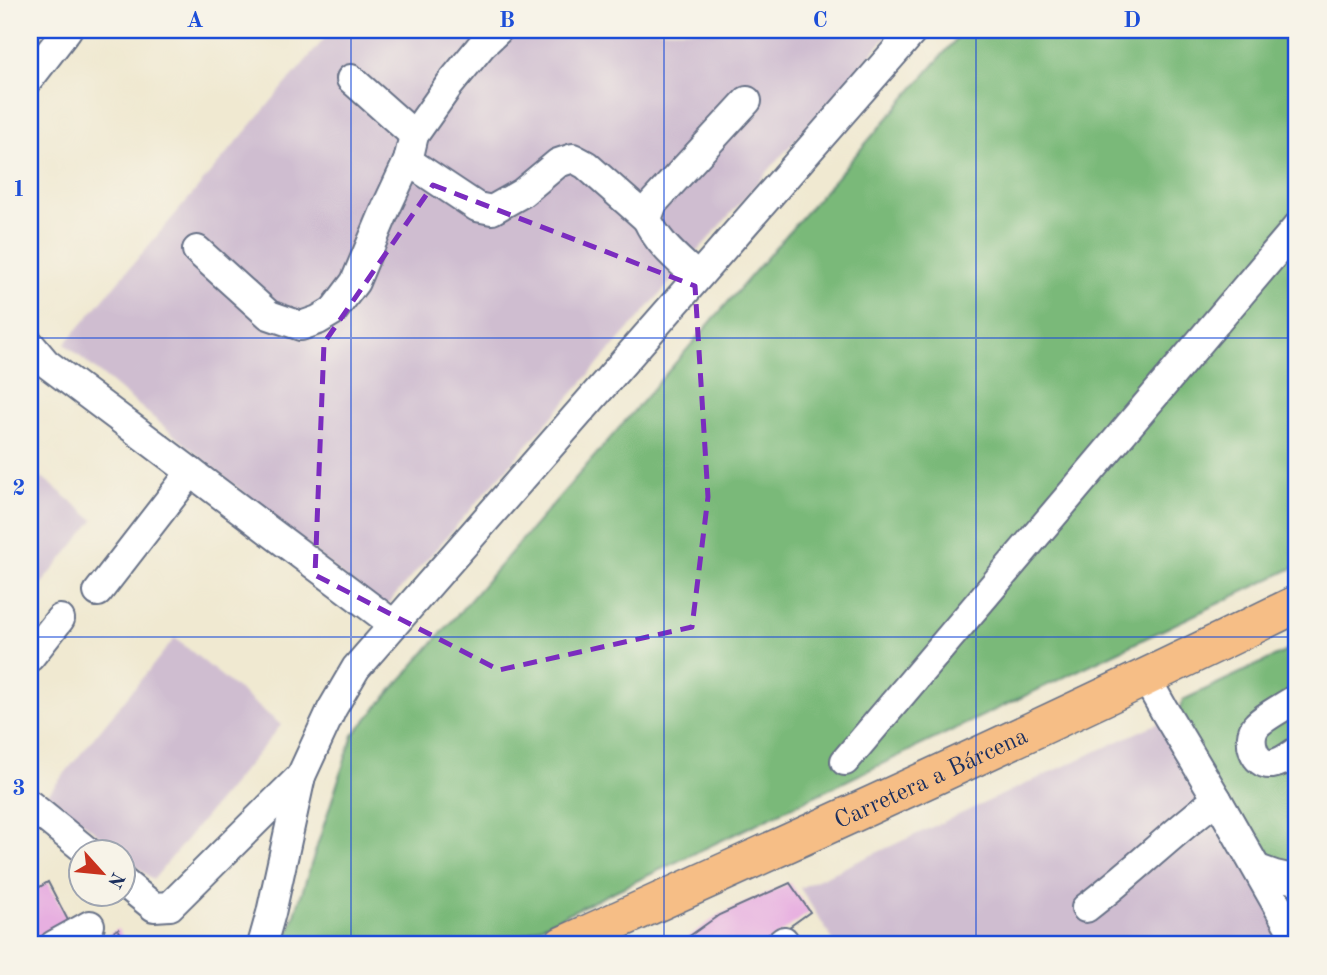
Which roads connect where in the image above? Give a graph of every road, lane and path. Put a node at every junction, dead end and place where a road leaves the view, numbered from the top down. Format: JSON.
{"nodes":[{"id":1,"x":67,"y":30,"type":"edge"},
{"id":2,"x":498,"y":30,"type":"edge"},
{"id":3,"x":914,"y":30,"type":"edge"},
{"id":4,"x":30,"y":78,"type":"edge"},
{"id":5,"x":351,"y":79,"type":"dead end"},
{"id":6,"x":747,"y":101,"type":"dead end"},
{"id":7,"x":411,"y":148,"type":"junction"},
{"id":8,"x":647,"y":219,"type":"junction"},
{"id":9,"x":1297,"y":228,"type":"edge"},
{"id":10,"x":197,"y":250,"type":"dead end"},
{"id":11,"x":697,"y":278,"type":"junction"},
{"id":12,"x":35,"y":361,"type":"edge"},
{"id":13,"x":191,"y":472,"type":"junction"},
{"id":14,"x":98,"y":592,"type":"dead end"},
{"id":15,"x":1297,"y":604,"type":"edge"},
{"id":16,"x":60,"y":619,"type":"dead end"},
{"id":17,"x":393,"y":624,"type":"junction"},
{"id":18,"x":30,"y":657,"type":"edge"},
{"id":19,"x":1146,"y":678,"type":"junction"},
{"id":20,"x":1297,"y":698,"type":"edge"},
{"id":21,"x":1297,"y":751,"type":"edge"},
{"id":22,"x":845,"y":761,"type":"dead end"},
{"id":23,"x":301,"y":776,"type":"junction"},
{"id":24,"x":1217,"y":799,"type":"junction"},
{"id":25,"x":30,"y":805,"type":"edge"},
{"id":26,"x":71,"y":838,"type":"edge"},
{"id":27,"x":1258,"y":869,"type":"junction"},
{"id":28,"x":1297,"y":880,"type":"edge"},
{"id":29,"x":136,"y":892,"type":"edge"},
{"id":30,"x":1086,"y":908,"type":"dead end"},
{"id":31,"x":90,"y":925,"type":"dead end"},
{"id":32,"x":1297,"y":940,"type":"edge"},
{"id":33,"x":54,"y":945,"type":"edge"},
{"id":34,"x":262,"y":945,"type":"edge"},
{"id":35,"x":563,"y":945,"type":"edge"}],
"edges":[{"from":1,"to":4,"type":"street"},
{"from":2,"to":7,"type":"street"},
{"from":3,"to":11,"type":"street"},
{"from":5,"to":7,"type":"street"},
{"from":6,"to":8,"type":"street"},
{"from":7,"to":8,"type":"street"},
{"from":7,"to":10,"type":"street"},
{"from":8,"to":11,"type":"street"},
{"from":9,"to":22,"type":"street"},
{"from":11,"to":17,"type":"street"},
{"from":12,"to":13,"type":"street"},
{"from":13,"to":14,"type":"street"},
{"from":13,"to":17,"type":"street"},
{"from":15,"to":19,"type":"main road","name":"Carretera a Bárcena"},
{"from":16,"to":18,"type":"street"},
{"from":17,"to":23,"type":"street"},
{"from":19,"to":24,"type":"street"},
{"from":19,"to":35,"type":"main road","name":"Carretera a Bárcena"},
{"from":20,"to":21,"type":"street"},
{"from":23,"to":29,"type":"street"},
{"from":23,"to":34,"type":"street"},
{"from":24,"to":27,"type":"street"},
{"from":24,"to":30,"type":"street"},
{"from":25,"to":26,"type":"street"},
{"from":27,"to":28,"type":"street"},
{"from":27,"to":32,"type":"street"},
{"from":31,"to":33,"type":"street"}]}
